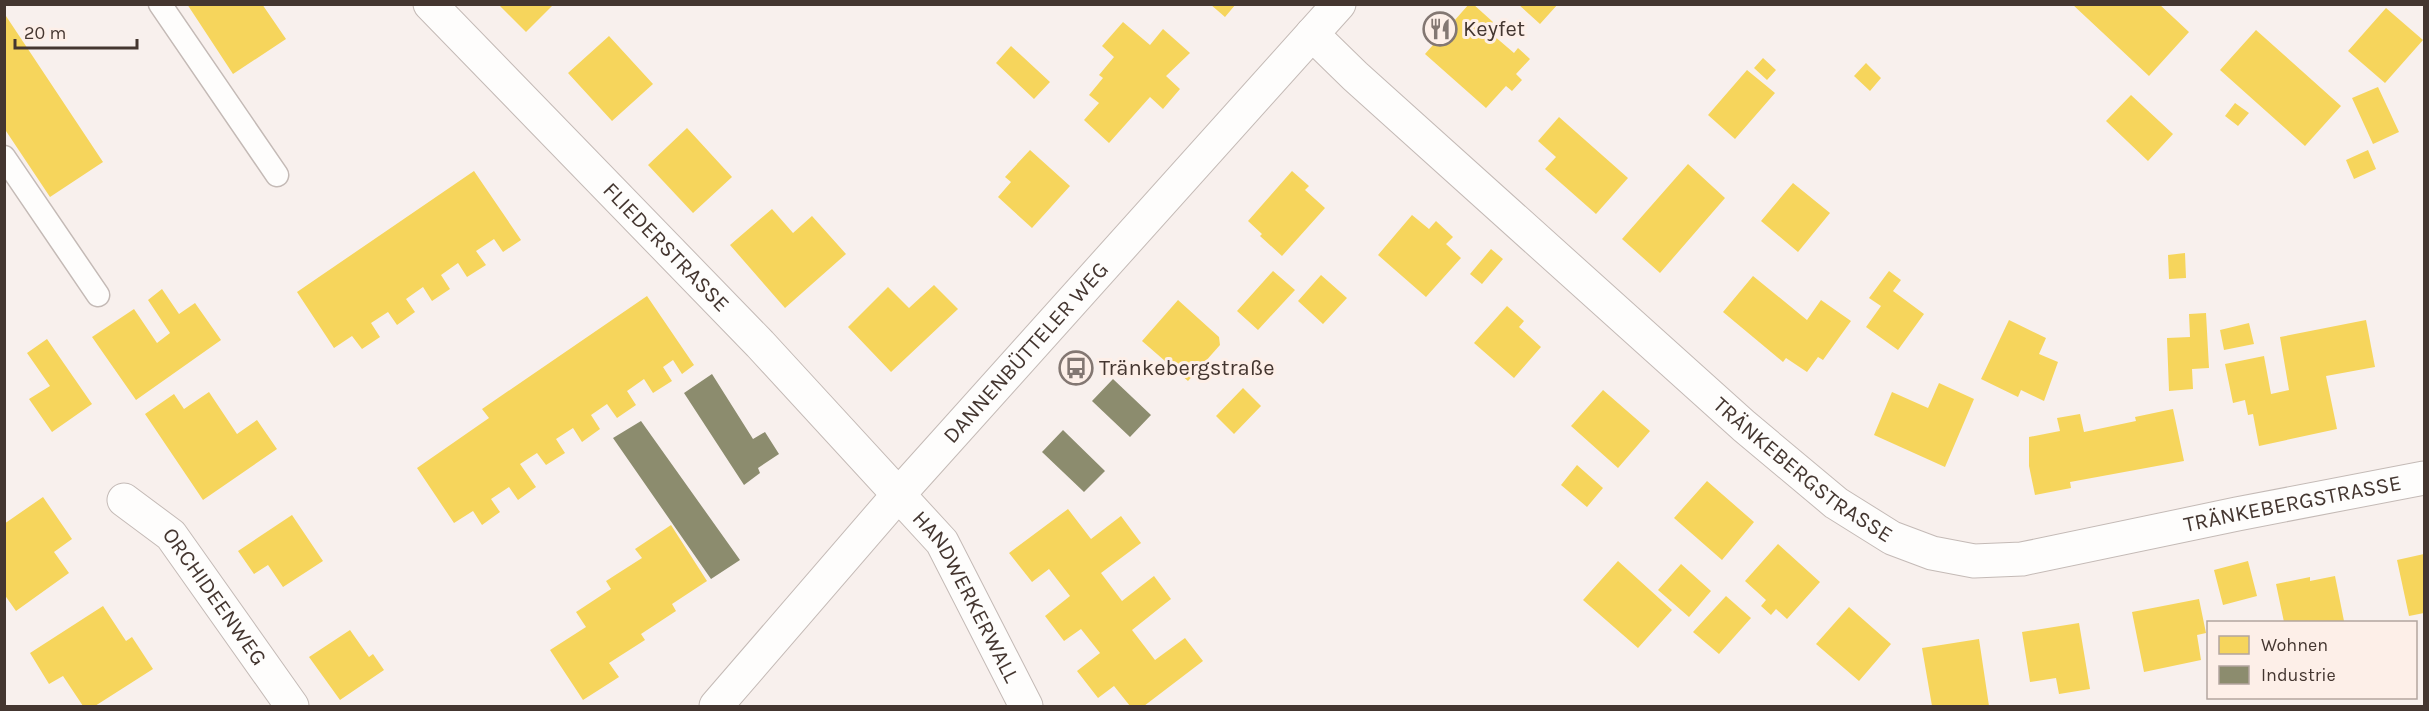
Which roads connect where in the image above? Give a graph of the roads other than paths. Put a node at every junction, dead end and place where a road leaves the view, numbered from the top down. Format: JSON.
{"nodes":[{"id":1,"x":160,"y":4,"type":"edge"},
{"id":2,"x":430,"y":4,"type":"edge"},
{"id":3,"x":1339,"y":4,"type":"edge"},
{"id":4,"x":1312,"y":34,"type":"junction"},
{"id":5,"x":4,"y":157,"type":"edge"},
{"id":6,"x":277,"y":175,"type":"dead end"},
{"id":7,"x":98,"y":295,"type":"dead end"},
{"id":8,"x":2424,"y":478,"type":"edge"},
{"id":9,"x":899,"y":494,"type":"junction"},
{"id":10,"x":124,"y":500,"type":"dead end"},
{"id":11,"x":292,"y":706,"type":"edge"},
{"id":12,"x":716,"y":706,"type":"edge"},
{"id":13,"x":1026,"y":706,"type":"edge"}],
"edges":[{"from":1,"to":6,"type":"lane"},
{"from":2,"to":9,"type":"street","name":"FLIEDERSTRASSE"},
{"from":3,"to":4,"type":"street","name":"DANNENBÜTTELER WEG"},
{"from":4,"to":8,"type":"street","name":"TRÄNKEBERGSTRASSE"},
{"from":4,"to":9,"type":"street","name":"DANNENBÜTTELER WEG"},
{"from":5,"to":7,"type":"lane"},
{"from":9,"to":12,"type":"street","name":"DANNENBÜTTELER WEG"},
{"from":9,"to":13,"type":"street","name":"HANDWERKERWALL"},
{"from":10,"to":11,"type":"street","name":"ORCHIDEENWEG"}]}
